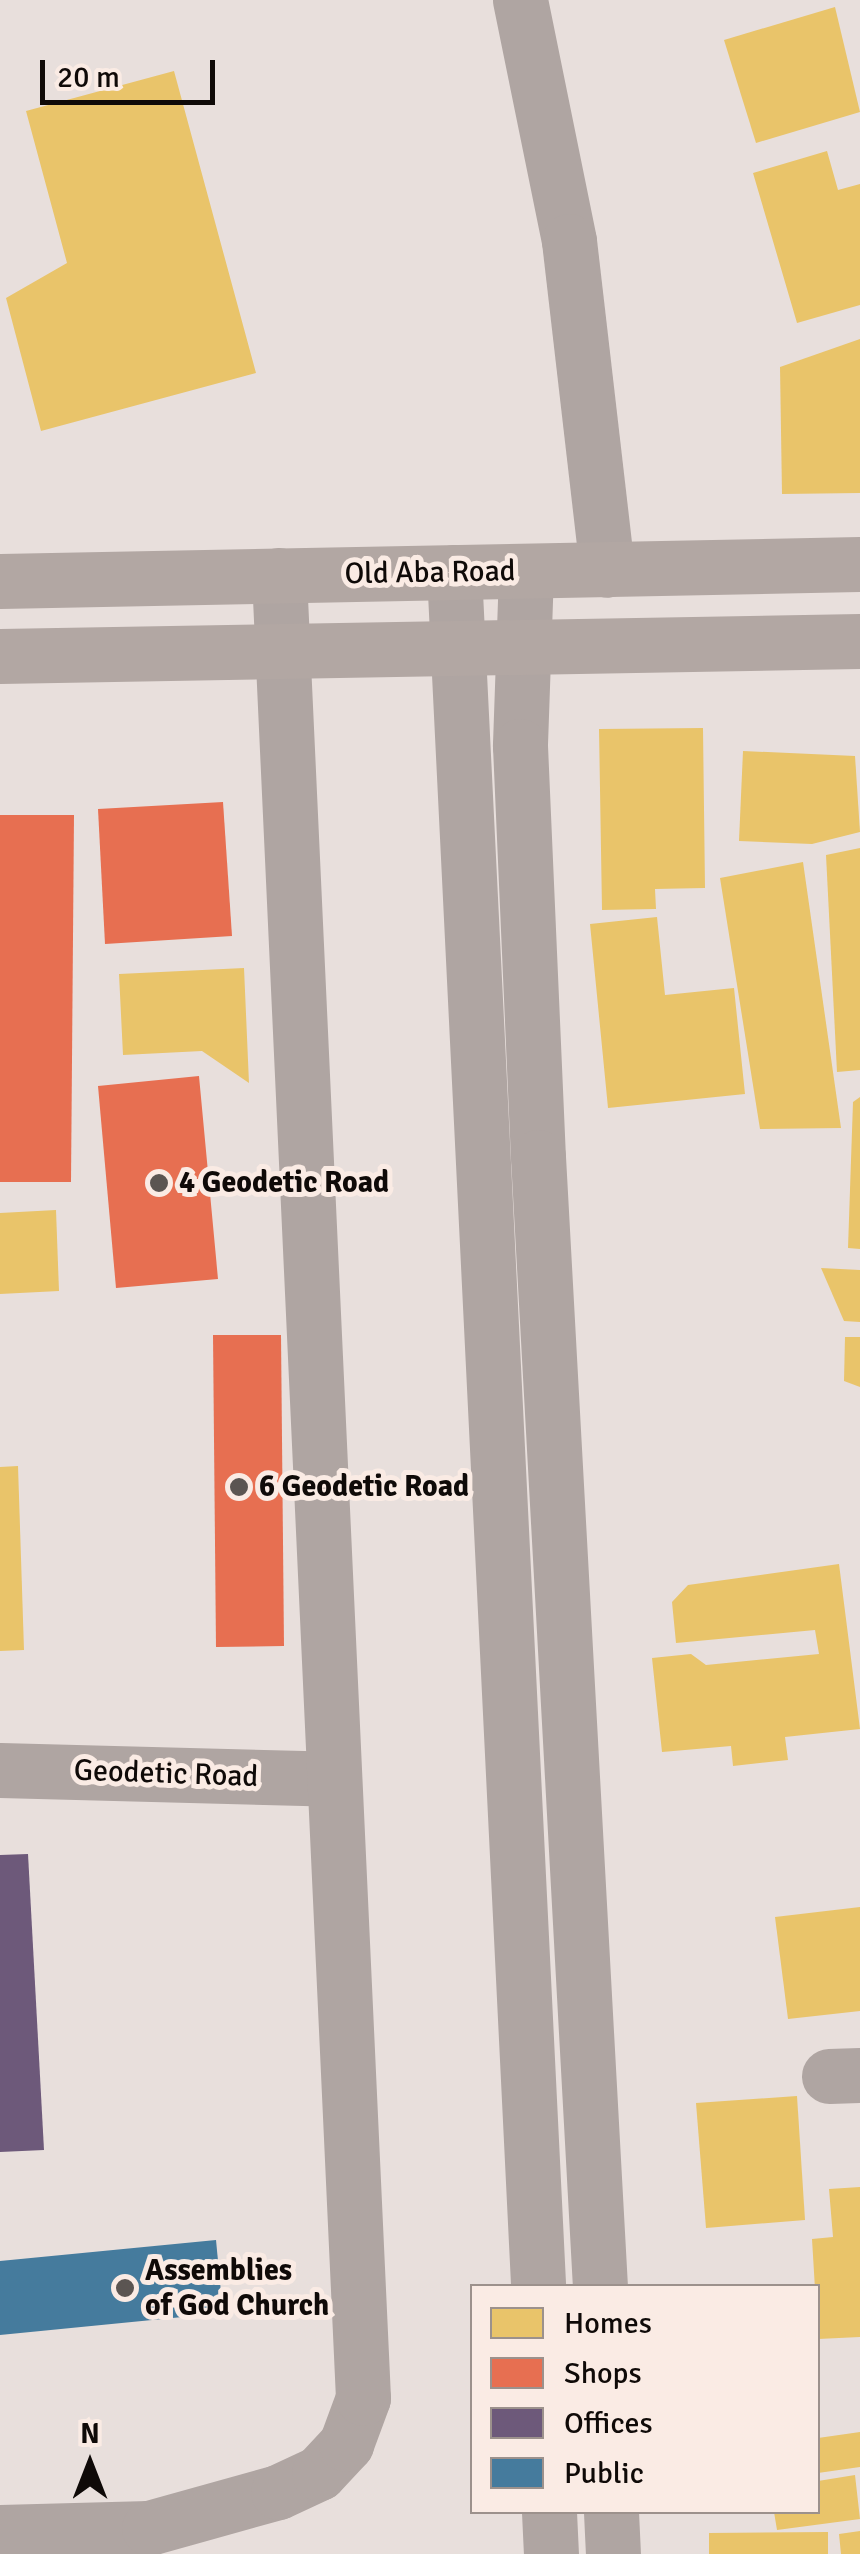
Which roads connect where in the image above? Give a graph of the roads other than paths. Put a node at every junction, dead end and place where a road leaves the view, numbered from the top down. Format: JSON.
{"nodes":[{"id":1,"x":520,"y":0,"type":"edge"},
{"id":2,"x":860,"y":564,"type":"edge"},
{"id":3,"x":607,"y":570,"type":"junction"},
{"id":4,"x":454,"y":572,"type":"junction"},
{"id":5,"x":526,"y":572,"type":"junction"},
{"id":6,"x":279,"y":575,"type":"junction"},
{"id":7,"x":0,"y":582,"type":"edge"},
{"id":8,"x":860,"y":641,"type":"edge"},
{"id":9,"x":458,"y":650,"type":"junction"},
{"id":10,"x":523,"y":650,"type":"junction"},
{"id":11,"x":282,"y":652,"type":"junction"},
{"id":12,"x":0,"y":656,"type":"edge"},
{"id":13,"x":0,"y":1770,"type":"edge"},
{"id":14,"x":333,"y":1779,"type":"junction"},
{"id":15,"x":538,"y":2284,"type":"edge"},
{"id":16,"x":600,"y":2284,"type":"edge"},
{"id":17,"x":549,"y":2514,"type":"edge"},
{"id":18,"x":611,"y":2514,"type":"edge"},
{"id":19,"x":0,"y":2532,"type":"edge"},
{"id":20,"x":551,"y":2554,"type":"edge"},
{"id":21,"x":613,"y":2554,"type":"edge"}],
"edges":[{"from":1,"to":3,"type":"street"},
{"from":2,"to":3,"type":"main road","name":"Old Aba Road"},
{"from":3,"to":5,"type":"main road","name":"Old Aba Road"},
{"from":4,"to":5,"type":"main road","name":"Old Aba Road"},
{"from":4,"to":6,"type":"main road","name":"Old Aba Road"},
{"from":4,"to":9,"type":"street"},
{"from":5,"to":10,"type":"street"},
{"from":6,"to":7,"type":"main road","name":"Old Aba Road"},
{"from":6,"to":11,"type":"street"},
{"from":8,"to":10,"type":"main road"},
{"from":9,"to":10,"type":"main road"},
{"from":9,"to":11,"type":"main road"},
{"from":9,"to":15,"type":"street"},
{"from":10,"to":16,"type":"street"},
{"from":11,"to":12,"type":"main road"},
{"from":11,"to":14,"type":"street"},
{"from":13,"to":14,"type":"street","name":"Geodetic Road"},
{"from":14,"to":19,"type":"street"},
{"from":17,"to":20,"type":"street"},
{"from":18,"to":21,"type":"street"}]}
